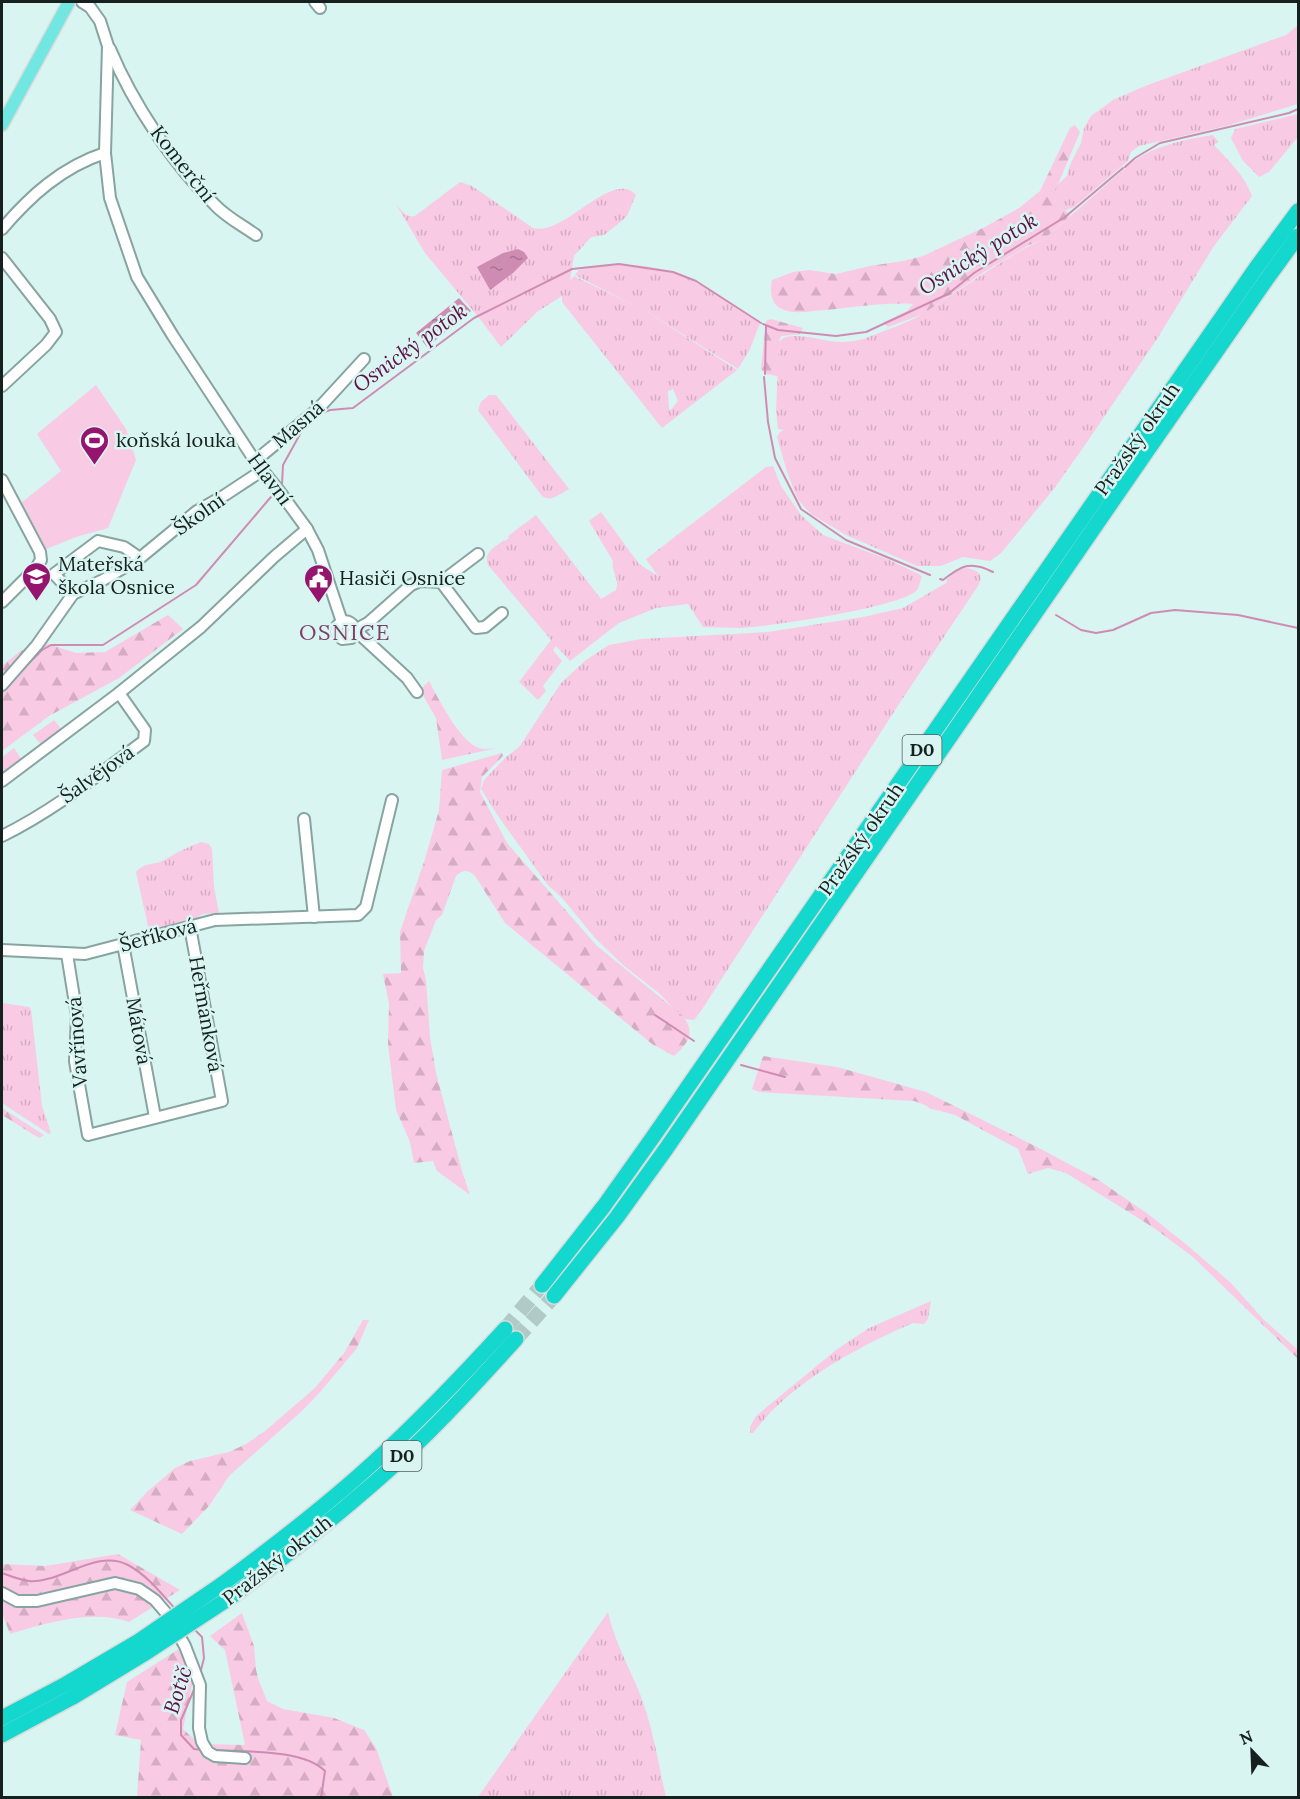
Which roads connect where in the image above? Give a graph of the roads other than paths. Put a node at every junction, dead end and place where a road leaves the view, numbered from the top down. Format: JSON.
{"nodes":[{"id":1,"x":69,"y":2,"type":"edge"},
{"id":2,"x":82,"y":2,"type":"edge"},
{"id":3,"x":108,"y":46,"type":"junction"},
{"id":4,"x":2,"y":125,"type":"edge"},
{"id":5,"x":105,"y":153,"type":"junction"},
{"id":6,"x":1299,"y":211,"type":"edge"},
{"id":7,"x":6,"y":215,"type":"edge"},
{"id":8,"x":2,"y":229,"type":"edge"},
{"id":9,"x":256,"y":235,"type":"dead end"},
{"id":10,"x":1299,"y":236,"type":"edge"},
{"id":11,"x":2,"y":258,"type":"edge"},
{"id":12,"x":364,"y":359,"type":"dead end"},
{"id":13,"x":2,"y":386,"type":"edge"},
{"id":14,"x":255,"y":461,"type":"junction"},
{"id":15,"x":263,"y":470,"type":"junction"},
{"id":16,"x":2,"y":480,"type":"edge"},
{"id":17,"x":5,"y":496,"type":"edge"},
{"id":18,"x":307,"y":529,"type":"junction"},
{"id":19,"x":478,"y":555,"type":"dead end"},
{"id":20,"x":140,"y":558,"type":"junction"},
{"id":21,"x":441,"y":582,"type":"junction"},
{"id":22,"x":73,"y":594,"type":"junction"},
{"id":23,"x":2,"y":602,"type":"edge"},
{"id":24,"x":502,"y":613,"type":"dead end"},
{"id":25,"x":342,"y":622,"type":"junction"},
{"id":26,"x":355,"y":630,"type":"junction"},
{"id":27,"x":2,"y":685,"type":"edge"},
{"id":28,"x":417,"y":692,"type":"dead end"},
{"id":29,"x":119,"y":693,"type":"junction"},
{"id":30,"x":2,"y":781,"type":"edge"},
{"id":31,"x":392,"y":800,"type":"dead end"},
{"id":32,"x":304,"y":819,"type":"dead end"},
{"id":33,"x":2,"y":836,"type":"edge"},
{"id":34,"x":314,"y":916,"type":"junction"},
{"id":35,"x":190,"y":927,"type":"junction"},
{"id":36,"x":123,"y":944,"type":"junction"},
{"id":37,"x":2,"y":950,"type":"edge"},
{"id":38,"x":67,"y":954,"type":"junction"},
{"id":39,"x":222,"y":1101,"type":"joint"},
{"id":40,"x":155,"y":1117,"type":"junction"},
{"id":41,"x":542,"y":1286,"type":"tunnel mouth"},
{"id":42,"x":554,"y":1296,"type":"tunnel mouth"},
{"id":43,"x":2,"y":1593,"type":"edge"},
{"id":44,"x":70,"y":1690,"type":"junction"},
{"id":45,"x":2,"y":1718,"type":"edge"},
{"id":46,"x":2,"y":1735,"type":"edge"},
{"id":47,"x":245,"y":1758,"type":"dead end"}],
"edges":[{"from":1,"to":4,"type":"main road"},
{"from":2,"to":3,"type":"street","name":"Hlavní"},
{"from":3,"to":5,"type":"street","name":"Hlavní"},
{"from":3,"to":9,"type":"street","name":"Komerční"},
{"from":5,"to":7,"type":"street"},
{"from":5,"to":14,"type":"street","name":"Hlavní"},
{"from":6,"to":41,"type":"highway","name":"Pražský okruh","number":"D0"},
{"from":7,"to":8,"type":"street"},
{"from":10,"to":42,"type":"highway","name":"Pražský okruh","number":"D0"},
{"from":11,"to":13,"type":"street"},
{"from":12,"to":14,"type":"street","name":"Masná"},
{"from":14,"to":15,"type":"street","name":"Hlavní"},
{"from":15,"to":18,"type":"street","name":"Hlavní"},
{"from":15,"to":20,"type":"street","name":"Školní"},
{"from":16,"to":17,"type":"street"},
{"from":17,"to":23,"type":"street"},
{"from":18,"to":25,"type":"street","name":"Hlavní"},
{"from":18,"to":29,"type":"street"},
{"from":19,"to":21,"type":"street"},
{"from":20,"to":22,"type":"street","name":"Školní"},
{"from":20,"to":22,"type":"street"},
{"from":21,"to":24,"type":"street"},
{"from":21,"to":26,"type":"street"},
{"from":22,"to":27,"type":"street"},
{"from":25,"to":26,"type":"street"},
{"from":25,"to":26,"type":"street"},
{"from":26,"to":28,"type":"street"},
{"from":29,"to":30,"type":"street"},
{"from":29,"to":33,"type":"street","name":"Šalvějová"},
{"from":31,"to":34,"type":"street","name":"Šeříková"},
{"from":32,"to":34,"type":"street"},
{"from":34,"to":35,"type":"street","name":"Šeříková"},
{"from":35,"to":36,"type":"street","name":"Šeříková"},
{"from":35,"to":39,"type":"street","name":"Heřmánková"},
{"from":36,"to":38,"type":"street","name":"Šeříková"},
{"from":36,"to":40,"type":"street","name":"Mátová"},
{"from":37,"to":38,"type":"street","name":"Šeříková"},
{"from":38,"to":40,"type":"street","name":"Vavřínová"},
{"from":39,"to":40,"type":"street","name":"Vavřínová"},
{"from":43,"to":47,"type":"street"},
{"from":44,"to":44,"type":"highway","name":"Pražský okruh","number":"D0","bridge":true},
{"from":44,"to":45,"type":"highway","name":"Pražský okruh","number":"D0"},
{"from":44,"to":46,"type":"highway","name":"Pražský okruh","number":"D0"}]}
